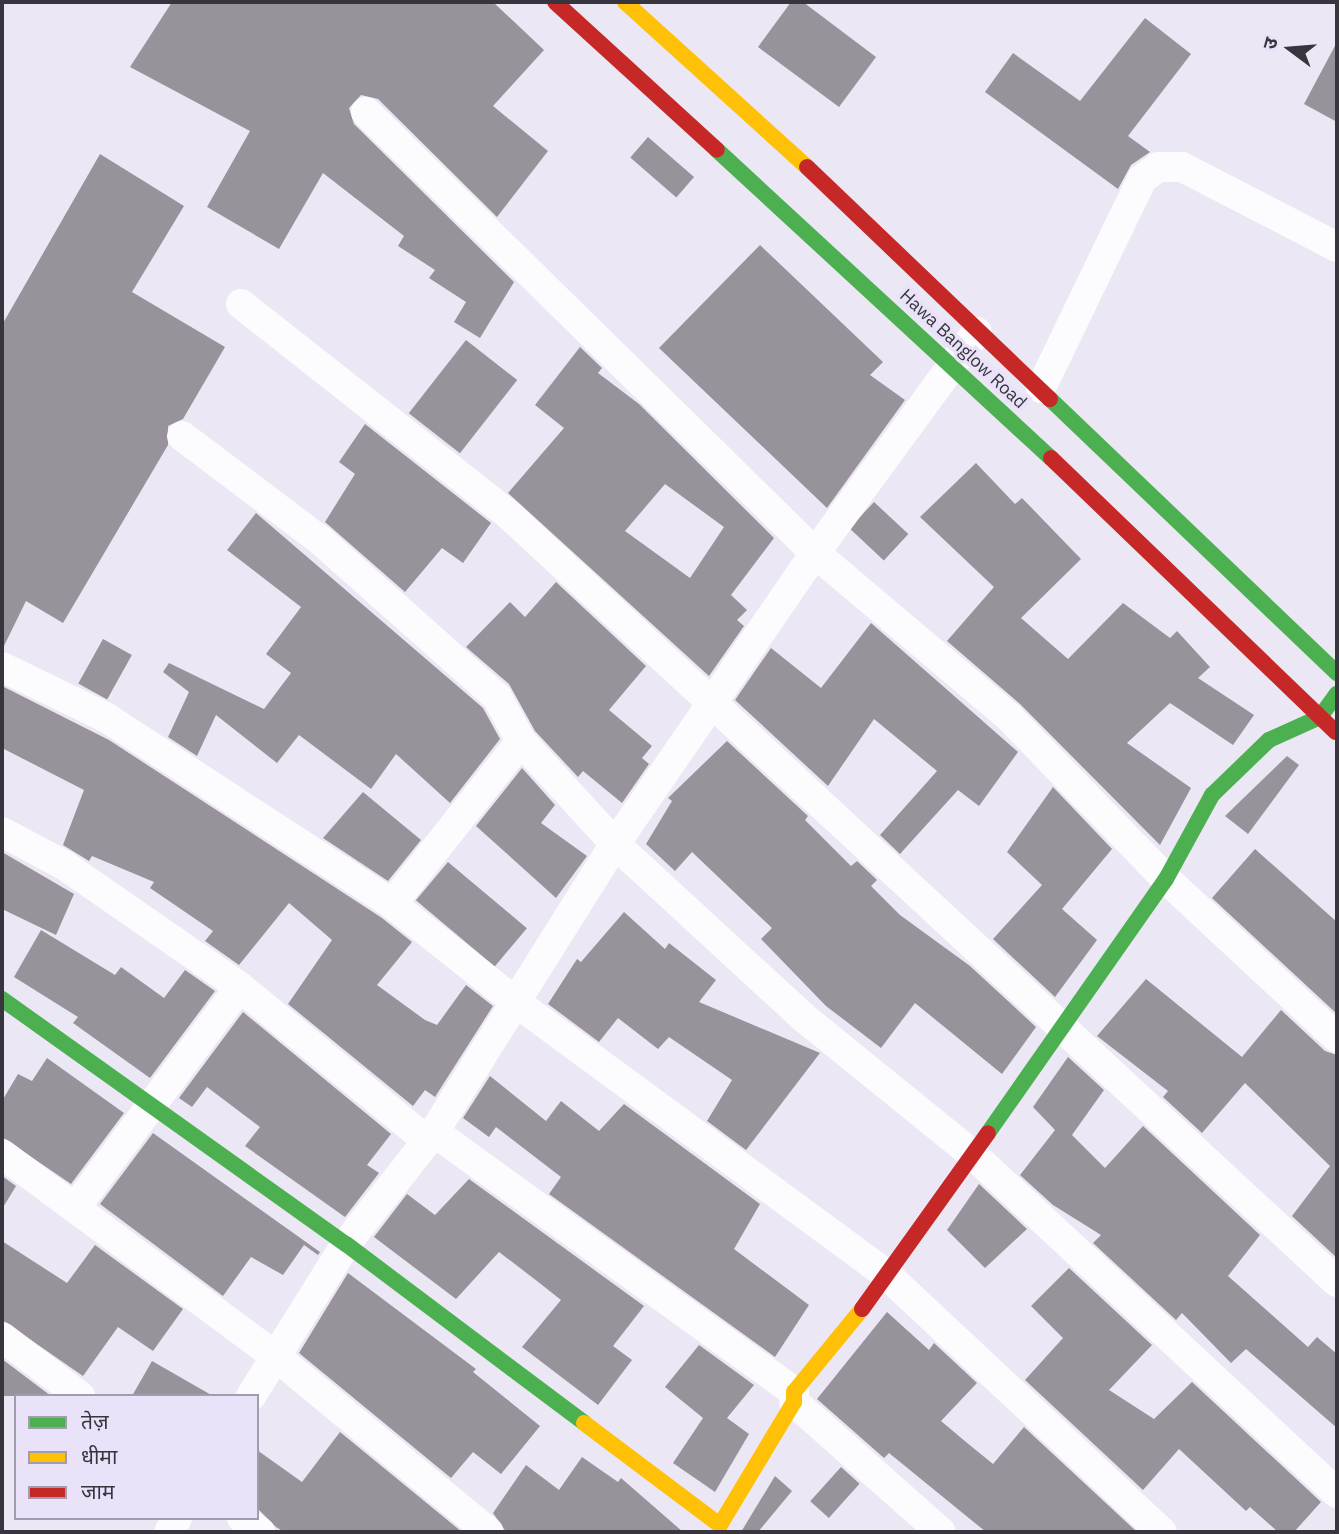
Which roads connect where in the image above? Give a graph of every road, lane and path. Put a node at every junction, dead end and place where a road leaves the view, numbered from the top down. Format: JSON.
{"nodes":[{"id":1,"x":555,"y":2,"type":"edge"},
{"id":2,"x":625,"y":2,"type":"edge"},
{"id":3,"x":366,"y":112,"type":"dead end"},
{"id":4,"x":1337,"y":247,"type":"edge"},
{"id":5,"x":241,"y":304,"type":"dead end"},
{"id":6,"x":978,"y":332,"type":"junction"},
{"id":7,"x":954,"y":365,"type":"junction"},
{"id":8,"x":1041,"y":388,"type":"junction"},
{"id":9,"x":182,"y":436,"type":"dead end"},
{"id":10,"x":815,"y":553,"type":"junction"},
{"id":11,"x":2,"y":667,"type":"edge"},
{"id":12,"x":1337,"y":673,"type":"edge"},
{"id":13,"x":1337,"y":694,"type":"edge"},
{"id":14,"x":712,"y":702,"type":"junction"},
{"id":15,"x":1320,"y":717,"type":"junction"},
{"id":16,"x":1337,"y":733,"type":"edge"},
{"id":17,"x":521,"y":741,"type":"junction"},
{"id":18,"x":2,"y":832,"type":"edge"},
{"id":19,"x":615,"y":844,"type":"junction"},
{"id":20,"x":1166,"y":879,"type":"junction"},
{"id":21,"x":392,"y":904,"type":"junction"},
{"id":22,"x":240,"y":987,"type":"junction"},
{"id":23,"x":2,"y":999,"type":"edge"},
{"id":24,"x":517,"y":1003,"type":"junction"},
{"id":25,"x":1061,"y":1028,"type":"junction"},
{"id":26,"x":1337,"y":1038,"type":"edge"},
{"id":27,"x":152,"y":1105,"type":"junction"},
{"id":28,"x":430,"y":1136,"type":"junction"},
{"id":29,"x":971,"y":1152,"type":"junction"},
{"id":30,"x":2,"y":1153,"type":"edge"},
{"id":31,"x":75,"y":1208,"type":"junction"},
{"id":32,"x":346,"y":1244,"type":"junction"},
{"id":33,"x":888,"y":1276,"type":"junction"},
{"id":34,"x":1337,"y":1282,"type":"edge"},
{"id":35,"x":2,"y":1337,"type":"edge"},
{"id":36,"x":274,"y":1356,"type":"junction"},
{"id":37,"x":77,"y":1394,"type":"edge"},
{"id":38,"x":252,"y":1394,"type":"edge"},
{"id":39,"x":794,"y":1397,"type":"junction"},
{"id":40,"x":1337,"y":1493,"type":"edge"},
{"id":41,"x":245,"y":1520,"type":"edge"},
{"id":42,"x":721,"y":1530,"type":"edge"},
{"id":43,"x":260,"y":1532,"type":"edge"},
{"id":44,"x":489,"y":1532,"type":"edge"},
{"id":45,"x":941,"y":1532,"type":"edge"},
{"id":46,"x":1162,"y":1532,"type":"edge"}],
"edges":[{"from":1,"to":7,"type":"street","name":"Hawa Banglow Road"},
{"from":2,"to":6,"type":"street","name":"Hawa Banglow Road"},
{"from":3,"to":10,"type":"street"},
{"from":4,"to":8,"type":"street"},
{"from":5,"to":14,"type":"street"},
{"from":6,"to":7,"type":"street"},
{"from":6,"to":8,"type":"street","name":"Hawa Banglow Road"},
{"from":7,"to":10,"type":"street"},
{"from":7,"to":15,"type":"street","name":"Hawa Banglow Road"},
{"from":8,"to":12,"type":"street","name":"Hawa Banglow Road"},
{"from":9,"to":17,"type":"street"},
{"from":10,"to":14,"type":"street"},
{"from":10,"to":20,"type":"street"},
{"from":11,"to":21,"type":"street"},
{"from":13,"to":15,"type":"street"},
{"from":14,"to":19,"type":"street"},
{"from":14,"to":25,"type":"street"},
{"from":15,"to":16,"type":"street","name":"Hawa Banglow Road"},
{"from":15,"to":20,"type":"street"},
{"from":17,"to":19,"type":"street"},
{"from":17,"to":21,"type":"street"},
{"from":18,"to":22,"type":"street"},
{"from":19,"to":24,"type":"street"},
{"from":19,"to":29,"type":"street"},
{"from":20,"to":25,"type":"street"},
{"from":20,"to":26,"type":"street"},
{"from":21,"to":24,"type":"street"},
{"from":22,"to":27,"type":"street"},
{"from":22,"to":28,"type":"street"},
{"from":23,"to":27,"type":"street"},
{"from":24,"to":28,"type":"street"},
{"from":24,"to":33,"type":"street"},
{"from":25,"to":29,"type":"street"},
{"from":25,"to":34,"type":"street"},
{"from":27,"to":31,"type":"street"},
{"from":27,"to":32,"type":"street"},
{"from":28,"to":32,"type":"street"},
{"from":28,"to":39,"type":"street"},
{"from":29,"to":33,"type":"street"},
{"from":29,"to":40,"type":"street"},
{"from":30,"to":31,"type":"street"},
{"from":31,"to":36,"type":"street"},
{"from":32,"to":36,"type":"street"},
{"from":32,"to":42,"type":"street"},
{"from":33,"to":39,"type":"street"},
{"from":33,"to":46,"type":"street"},
{"from":35,"to":37,"type":"street"},
{"from":36,"to":38,"type":"street"},
{"from":36,"to":44,"type":"street"},
{"from":39,"to":42,"type":"street"},
{"from":39,"to":45,"type":"street"},
{"from":41,"to":43,"type":"street"}]}
